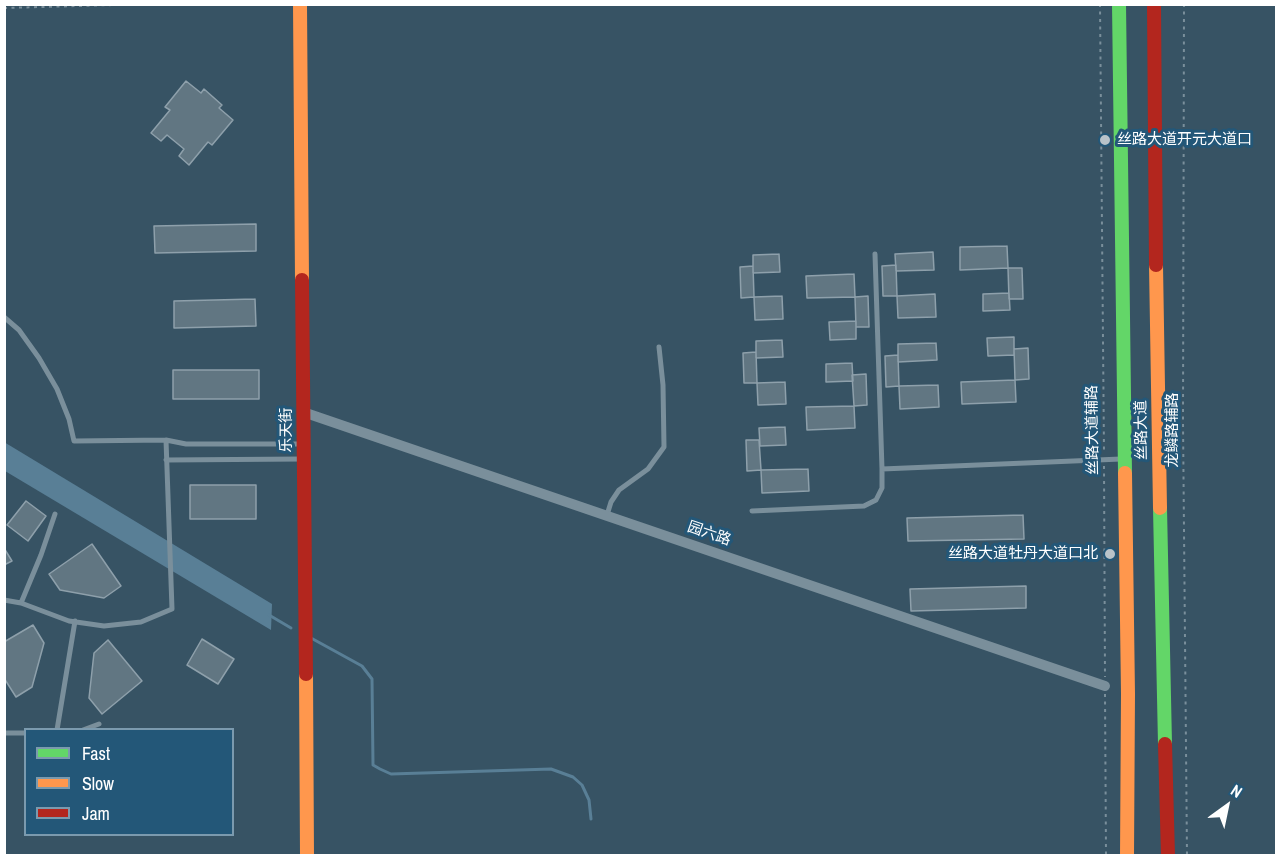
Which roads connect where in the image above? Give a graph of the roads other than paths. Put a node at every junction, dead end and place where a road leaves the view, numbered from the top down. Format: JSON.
{"nodes":[{"id":1,"x":293,"y":4,"type":"edge"},
{"id":2,"x":300,"y":4,"type":"edge"},
{"id":3,"x":1119,"y":4,"type":"edge"},
{"id":4,"x":1154,"y":4,"type":"edge"},
{"id":5,"x":875,"y":254,"type":"dead end"},
{"id":6,"x":4,"y":317,"type":"edge"},
{"id":7,"x":659,"y":347,"type":"dead end"},
{"id":8,"x":303,"y":411,"type":"junction"},
{"id":9,"x":166,"y":440,"type":"junction"},
{"id":10,"x":300,"y":444,"type":"junction"},
{"id":11,"x":300,"y":459,"type":"junction"},
{"id":12,"x":1125,"y":459,"type":"junction"},
{"id":13,"x":166,"y":460,"type":"junction"},
{"id":14,"x":882,"y":469,"type":"junction"},
{"id":15,"x":752,"y":511,"type":"dead end"},
{"id":16,"x":55,"y":514,"type":"dead end"},
{"id":17,"x":607,"y":515,"type":"junction"},
{"id":18,"x":4,"y":600,"type":"edge"},
{"id":19,"x":21,"y":603,"type":"junction"},
{"id":20,"x":75,"y":621,"type":"junction"},
{"id":21,"x":1105,"y":686,"type":"road end"},
{"id":22,"x":99,"y":724,"type":"dead end"},
{"id":23,"x":57,"y":728,"type":"edge"},
{"id":24,"x":86,"y":728,"type":"edge"},
{"id":25,"x":4,"y":733,"type":"edge"},
{"id":26,"x":24,"y":733,"type":"edge"},
{"id":27,"x":298,"y":855,"type":"edge"},
{"id":28,"x":307,"y":855,"type":"edge"},
{"id":29,"x":1127,"y":855,"type":"edge"},
{"id":30,"x":1168,"y":855,"type":"edge"}],
"edges":[{"from":1,"to":10,"type":"main road","name":"乐天街"},
{"from":2,"to":8,"type":"main road","name":"乐天街"},
{"from":3,"to":12,"type":"main road","name":"丝路大道"},
{"from":4,"to":30,"type":"main road","name":"丝路大道"},
{"from":5,"to":14,"type":"lane"},
{"from":6,"to":9,"type":"lane"},
{"from":7,"to":17,"type":"lane"},
{"from":8,"to":10,"type":"main road","name":"乐天街"},
{"from":8,"to":17,"type":"street","name":"园六路"},
{"from":9,"to":10,"type":"lane"},
{"from":9,"to":13,"type":"lane"},
{"from":10,"to":11,"type":"main road","name":"乐天街"},
{"from":11,"to":13,"type":"lane"},
{"from":11,"to":27,"type":"main road","name":"乐天街"},
{"from":11,"to":28,"type":"main road","name":"乐天街"},
{"from":12,"to":14,"type":"lane"},
{"from":12,"to":29,"type":"main road","name":"丝路大道"},
{"from":13,"to":20,"type":"lane"},
{"from":14,"to":15,"type":"lane"},
{"from":16,"to":19,"type":"lane"},
{"from":17,"to":21,"type":"street","name":"园六路"},
{"from":18,"to":19,"type":"lane"},
{"from":19,"to":20,"type":"lane"},
{"from":20,"to":23,"type":"lane"},
{"from":22,"to":24,"type":"lane"},
{"from":25,"to":26,"type":"lane"}]}
